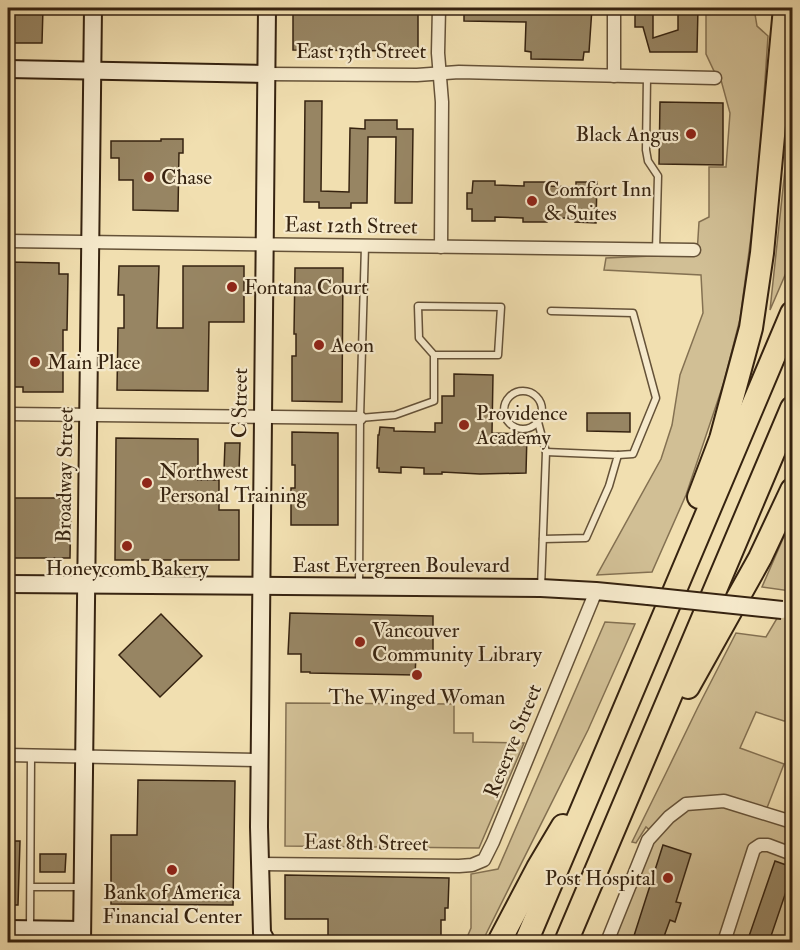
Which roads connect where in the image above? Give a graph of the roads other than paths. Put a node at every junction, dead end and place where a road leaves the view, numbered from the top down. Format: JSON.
{"nodes":[{"id":1,"x":93,"y":8,"type":"edge"},
{"id":2,"x":267,"y":8,"type":"edge"},
{"id":3,"x":439,"y":8,"type":"edge"},
{"id":4,"x":614,"y":8,"type":"edge"},
{"id":5,"x":785,"y":8,"type":"edge"},
{"id":6,"x":8,"y":69,"type":"edge"},
{"id":7,"x":93,"y":70,"type":"junction"},
{"id":8,"x":440,"y":73,"type":"junction"},
{"id":9,"x":267,"y":74,"type":"junction"},
{"id":10,"x":614,"y":76,"type":"junction"},
{"id":11,"x":647,"y":76,"type":"junction"},
{"id":12,"x":715,"y":78,"type":"dead end"},
{"id":13,"x":8,"y":241,"type":"edge"},
{"id":14,"x":91,"y":242,"type":"junction"},
{"id":15,"x":264,"y":245,"type":"junction"},
{"id":16,"x":365,"y":246,"type":"junction"},
{"id":17,"x":441,"y":247,"type":"junction"},
{"id":18,"x":656,"y":250,"type":"junction"},
{"id":19,"x":694,"y":250,"type":"dead end"},
{"id":20,"x":551,"y":311,"type":"dead end"},
{"id":21,"x":792,"y":313,"type":"edge"},
{"id":22,"x":434,"y":356,"type":"junction"},
{"id":23,"x":792,"y":408,"type":"edge"},
{"id":24,"x":8,"y":414,"type":"edge"},
{"id":25,"x":88,"y":415,"type":"junction"},
{"id":26,"x":263,"y":417,"type":"junction"},
{"id":27,"x":360,"y":418,"type":"junction"},
{"id":28,"x":538,"y":422,"type":"junction"},
{"id":29,"x":546,"y":452,"type":"junction"},
{"id":30,"x":618,"y":455,"type":"junction"},
{"id":31,"x":792,"y":490,"type":"edge"},
{"id":32,"x":543,"y":539,"type":"junction"},
{"id":33,"x":8,"y":584,"type":"edge"},
{"id":34,"x":86,"y":585,"type":"junction"},
{"id":35,"x":261,"y":586,"type":"junction"},
{"id":36,"x":359,"y":587,"type":"junction"},
{"id":37,"x":541,"y":588,"type":"junction"},
{"id":38,"x":597,"y":591,"type":"junction"},
{"id":39,"x":787,"y":610,"type":"edge"},
{"id":40,"x":659,"y":628,"type":"junction"},
{"id":41,"x":8,"y":755,"type":"edge"},
{"id":42,"x":31,"y":756,"type":"junction"},
{"id":43,"x":85,"y":757,"type":"junction"},
{"id":44,"x":260,"y":760,"type":"junction"},
{"id":45,"x":602,"y":764,"type":"junction"},
{"id":46,"x":633,"y":785,"type":"junction"},
{"id":47,"x":792,"y":822,"type":"edge"},
{"id":48,"x":792,"y":854,"type":"edge"},
{"id":49,"x":260,"y":864,"type":"junction"},
{"id":50,"x":472,"y":865,"type":"joint"},
{"id":51,"x":30,"y":887,"type":"junction"},
{"id":52,"x":83,"y":887,"type":"junction"},
{"id":53,"x":8,"y":929,"type":"edge"},
{"id":54,"x":30,"y":929,"type":"junction"},
{"id":55,"x":82,"y":936,"type":"edge"},
{"id":56,"x":260,"y":938,"type":"edge"},
{"id":57,"x":499,"y":942,"type":"edge"},
{"id":58,"x":526,"y":942,"type":"edge"},
{"id":59,"x":566,"y":942,"type":"edge"},
{"id":60,"x":607,"y":942,"type":"edge"},
{"id":61,"x":724,"y":942,"type":"edge"}],
"edges":[{"from":1,"to":7,"type":"street","name":"Broadway Street"},
{"from":2,"to":9,"type":"street","name":"C Street"},
{"from":3,"to":8,"type":"street"},
{"from":4,"to":10,"type":"street"},
{"from":5,"to":40,"type":"highway"},
{"from":6,"to":7,"type":"street","name":"East 13th Street"},
{"from":7,"to":9,"type":"street","name":"East 13th Street"},
{"from":7,"to":14,"type":"street","name":"Broadway Street"},
{"from":8,"to":9,"type":"street","name":"East 13th Street"},
{"from":8,"to":10,"type":"street","name":"East 13th Street"},
{"from":8,"to":17,"type":"street"},
{"from":9,"to":15,"type":"street","name":"C Street"},
{"from":10,"to":11,"type":"street","name":"East 13th Street"},
{"from":11,"to":12,"type":"street","name":"East 13th Street"},
{"from":11,"to":18,"type":"lane"},
{"from":13,"to":14,"type":"street","name":"East 12th Street"},
{"from":14,"to":15,"type":"street","name":"East 12th Street"},
{"from":14,"to":25,"type":"street","name":"Broadway Street"},
{"from":15,"to":16,"type":"street","name":"East 12th Street"},
{"from":15,"to":26,"type":"street","name":"C Street"},
{"from":16,"to":17,"type":"street","name":"East 12th Street"},
{"from":16,"to":27,"type":"lane"},
{"from":17,"to":18,"type":"street","name":"East 12th Street"},
{"from":18,"to":19,"type":"street","name":"East 12th Street"},
{"from":20,"to":30,"type":"lane"},
{"from":21,"to":40,"type":"highway"},
{"from":22,"to":22,"type":"lane"},
{"from":22,"to":27,"type":"lane"},
{"from":23,"to":46,"type":"highway"},
{"from":24,"to":25,"type":"street"},
{"from":25,"to":26,"type":"street"},
{"from":25,"to":34,"type":"street","name":"Broadway Street"},
{"from":26,"to":27,"type":"street"},
{"from":26,"to":35,"type":"street","name":"C Street"},
{"from":27,"to":36,"type":"lane"},
{"from":28,"to":28,"type":"lane"},
{"from":28,"to":29,"type":"lane"},
{"from":29,"to":30,"type":"lane"},
{"from":29,"to":32,"type":"lane"},
{"from":30,"to":32,"type":"lane"},
{"from":31,"to":46,"type":"highway"},
{"from":32,"to":37,"type":"lane"},
{"from":33,"to":34,"type":"street","name":"East Evergreen Boulevard"},
{"from":34,"to":35,"type":"street","name":"East Evergreen Boulevard"},
{"from":34,"to":43,"type":"street","name":"Broadway Street"},
{"from":35,"to":36,"type":"street","name":"East Evergreen Boulevard"},
{"from":35,"to":44,"type":"street","name":"C Street"},
{"from":36,"to":37,"type":"street","name":"East Evergreen Boulevard"},
{"from":37,"to":38,"type":"street","name":"East Evergreen Boulevard"},
{"from":38,"to":39,"type":"street","name":"East Evergreen Boulevard","bridge":true},
{"from":38,"to":50,"type":"street","name":"Reserve Street"},
{"from":40,"to":45,"type":"highway"},
{"from":41,"to":42,"type":"street"},
{"from":42,"to":43,"type":"street"},
{"from":42,"to":51,"type":"lane"},
{"from":43,"to":44,"type":"street"},
{"from":43,"to":52,"type":"street","name":"Broadway Street"},
{"from":44,"to":49,"type":"street","name":"C Street"},
{"from":45,"to":57,"type":"highway"},
{"from":45,"to":58,"type":"highway"},
{"from":46,"to":59,"type":"highway"},
{"from":47,"to":60,"type":"street"},
{"from":48,"to":61,"type":"street"},
{"from":49,"to":50,"type":"street","name":"East 8th Street"},
{"from":49,"to":56,"type":"street","name":"C Street"},
{"from":51,"to":52,"type":"lane"},
{"from":51,"to":54,"type":"lane"},
{"from":52,"to":55,"type":"street","name":"Broadway Street"},
{"from":53,"to":54,"type":"street"},
{"from":54,"to":55,"type":"street"}]}
